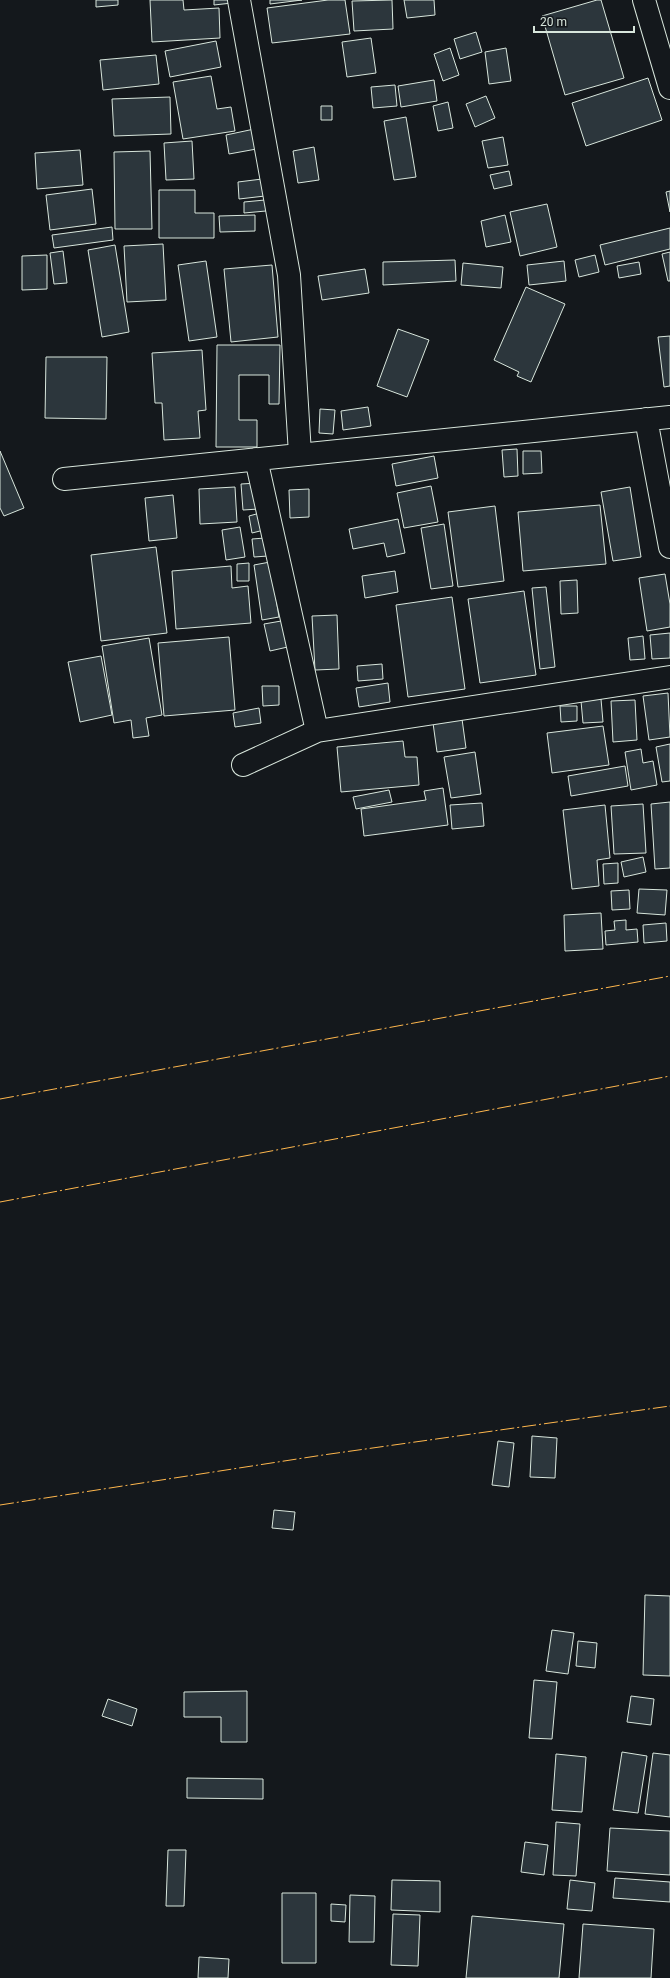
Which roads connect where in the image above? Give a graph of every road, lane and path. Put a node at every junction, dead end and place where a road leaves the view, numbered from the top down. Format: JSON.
{"nodes":[{"id":1,"x":239,"y":0,"type":"edge"},
{"id":2,"x":644,"y":0,"type":"edge"},
{"id":3,"x":670,"y":88,"type":"edge"},
{"id":4,"x":670,"y":417,"type":"edge"},
{"id":5,"x":646,"y":419,"type":"junction"},
{"id":6,"x":300,"y":454,"type":"junction"},
{"id":7,"x":256,"y":459,"type":"junction"},
{"id":8,"x":64,"y":479,"type":"dead end"},
{"id":9,"x":670,"y":547,"type":"edge"},
{"id":10,"x":670,"y":677,"type":"edge"},
{"id":11,"x":317,"y":730,"type":"junction"},
{"id":12,"x":243,"y":764,"type":"dead end"}],
"edges":[{"from":1,"to":6,"type":"street"},
{"from":2,"to":3,"type":"street"},
{"from":4,"to":5,"type":"street"},
{"from":5,"to":6,"type":"street"},
{"from":5,"to":9,"type":"street"},
{"from":6,"to":7,"type":"street"},
{"from":7,"to":8,"type":"street"},
{"from":7,"to":11,"type":"street"},
{"from":10,"to":11,"type":"street"},
{"from":11,"to":12,"type":"street"}]}
